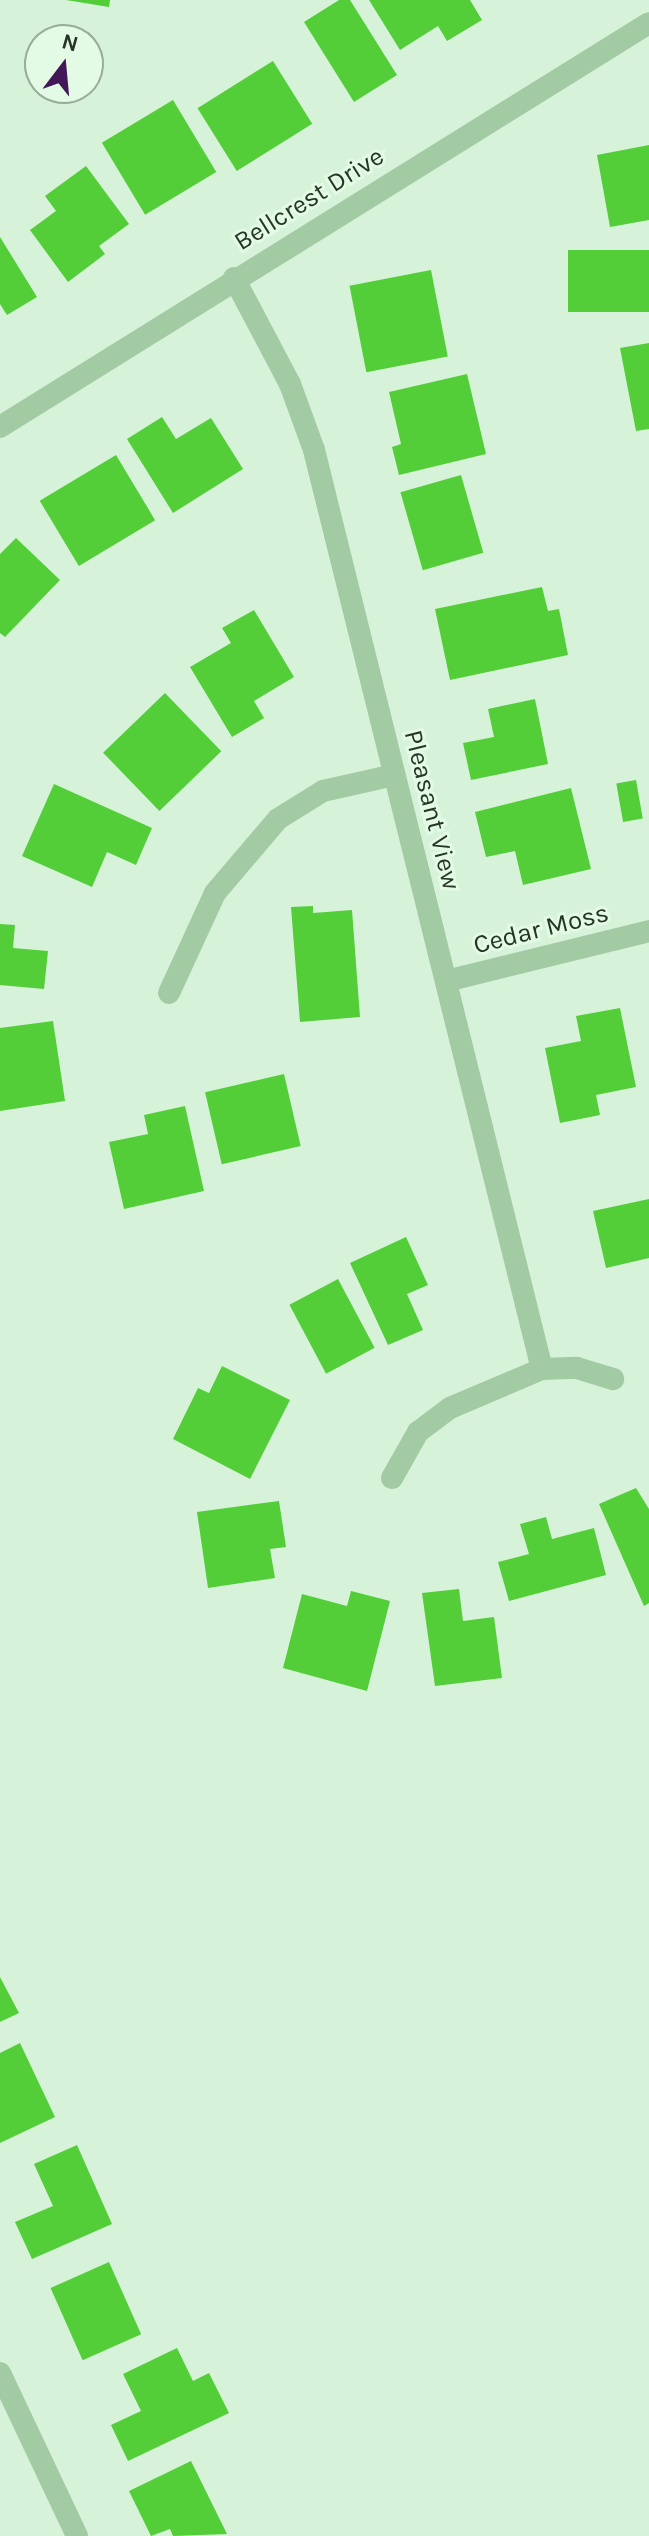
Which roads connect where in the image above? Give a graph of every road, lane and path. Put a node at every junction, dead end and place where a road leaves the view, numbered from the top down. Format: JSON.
{"nodes":[{"id":1,"x":649,"y":23,"type":"edge"},
{"id":2,"x":234,"y":278,"type":"junction"},
{"id":3,"x":0,"y":427,"type":"edge"},
{"id":4,"x":394,"y":775,"type":"junction"},
{"id":5,"x":649,"y":931,"type":"edge"},
{"id":6,"x":446,"y":981,"type":"junction"},
{"id":7,"x":169,"y":993,"type":"dead end"},
{"id":8,"x":542,"y":1369,"type":"junction"},
{"id":9,"x":613,"y":1379,"type":"dead end"},
{"id":10,"x":392,"y":1478,"type":"dead end"},
{"id":11,"x":0,"y":2373,"type":"edge"},
{"id":12,"x":77,"y":2536,"type":"edge"}],
"edges":[{"from":1,"to":2,"type":"street","name":"Bellcrest Drive"},
{"from":2,"to":3,"type":"street","name":"Bellcrest Drive"},
{"from":2,"to":4,"type":"street","name":"Pleasant View"},
{"from":4,"to":6,"type":"street","name":"Pleasant View"},
{"from":4,"to":7,"type":"street"},
{"from":5,"to":6,"type":"street","name":"Cedar Moss"},
{"from":6,"to":8,"type":"street","name":"Pleasant View"},
{"from":8,"to":9,"type":"street"},
{"from":8,"to":10,"type":"street"},
{"from":11,"to":12,"type":"street"}]}
